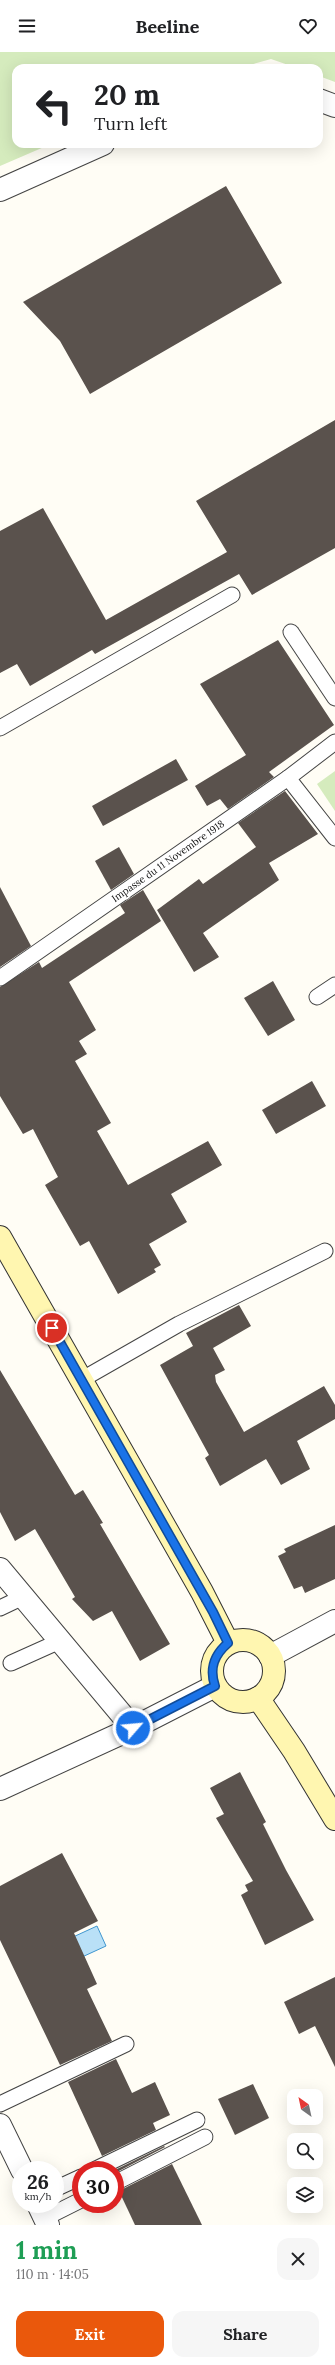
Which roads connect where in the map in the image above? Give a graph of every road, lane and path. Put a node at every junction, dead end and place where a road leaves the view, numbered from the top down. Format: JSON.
{"nodes":[{"id":1,"x":323,"y":102,"type":"edge"},
{"id":2,"x":335,"y":106,"type":"edge"},
{"id":3,"x":94,"y":148,"type":"edge"},
{"id":4,"x":0,"y":190,"type":"edge"},
{"id":5,"x":232,"y":595,"type":"dead end"},
{"id":6,"x":291,"y":632,"type":"dead end"},
{"id":7,"x":335,"y":698,"type":"edge"},
{"id":8,"x":0,"y":728,"type":"edge"},
{"id":9,"x":335,"y":742,"type":"edge"},
{"id":10,"x":288,"y":778,"type":"junction"},
{"id":11,"x":335,"y":838,"type":"edge"},
{"id":12,"x":0,"y":978,"type":"edge"},
{"id":13,"x":335,"y":985,"type":"edge"},
{"id":14,"x":317,"y":997,"type":"dead end"},
{"id":15,"x":0,"y":1238,"type":"edge"},
{"id":16,"x":324,"y":1251,"type":"dead end"},
{"id":17,"x":81,"y":1380,"type":"junction"},
{"id":18,"x":0,"y":1569,"type":"edge"},
{"id":19,"x":23,"y":1597,"type":"junction"},
{"id":20,"x":0,"y":1608,"type":"edge"},
{"id":21,"x":335,"y":1621,"type":"edge"},
{"id":22,"x":60,"y":1641,"type":"junction"},
{"id":23,"x":228,"y":1643,"type":"junction"},
{"id":24,"x":270,"y":1656,"type":"junction"},
{"id":25,"x":11,"y":1663,"type":"dead end"},
{"id":26,"x":215,"y":1686,"type":"junction"},
{"id":27,"x":258,"y":1698,"type":"junction"},
{"id":28,"x":133,"y":1728,"type":"junction"},
{"id":29,"x":0,"y":1789,"type":"edge"},
{"id":30,"x":335,"y":1819,"type":"edge"},
{"id":31,"x":126,"y":2044,"type":"dead end"},
{"id":32,"x":0,"y":2104,"type":"edge"},
{"id":33,"x":197,"y":2120,"type":"dead end"},
{"id":34,"x":0,"y":2125,"type":"edge"},
{"id":35,"x":205,"y":2137,"type":"dead end"},
{"id":36,"x":18,"y":2161,"type":"edge"},
{"id":37,"x":113,"y":2161,"type":"edge"},
{"id":38,"x":124,"y":2178,"type":"edge"},
{"id":39,"x":72,"y":2204,"type":"edge"},
{"id":40,"x":44,"y":2216,"type":"edge"}],
"edges":[{"from":1,"to":2,"type":"street"},
{"from":3,"to":4,"type":"street"},
{"from":5,"to":8,"type":"lane"},
{"from":6,"to":7,"type":"lane"},
{"from":9,"to":10,"type":"lane","name":"Impasse du 11 Novembre 1918"},
{"from":10,"to":11,"type":"lane"},
{"from":10,"to":12,"type":"lane","name":"Impasse du 11 Novembre 1918"},
{"from":13,"to":14,"type":"lane"},
{"from":15,"to":17,"type":"main road"},
{"from":16,"to":17,"type":"lane"},
{"from":17,"to":23,"type":"main road"},
{"from":18,"to":19,"type":"street"},
{"from":19,"to":20,"type":"lane"},
{"from":19,"to":22,"type":"street"},
{"from":21,"to":24,"type":"street"},
{"from":22,"to":25,"type":"lane"},
{"from":22,"to":28,"type":"street"},
{"from":23,"to":24,"type":"main road"},
{"from":23,"to":26,"type":"main road"},
{"from":24,"to":27,"type":"main road"},
{"from":26,"to":27,"type":"main road"},
{"from":26,"to":28,"type":"street"},
{"from":27,"to":30,"type":"main road"},
{"from":28,"to":29,"type":"street"},
{"from":31,"to":32,"type":"lane"},
{"from":33,"to":37,"type":"lane"},
{"from":34,"to":36,"type":"street"},
{"from":35,"to":38,"type":"lane"},
{"from":39,"to":40,"type":"lane"}]}
